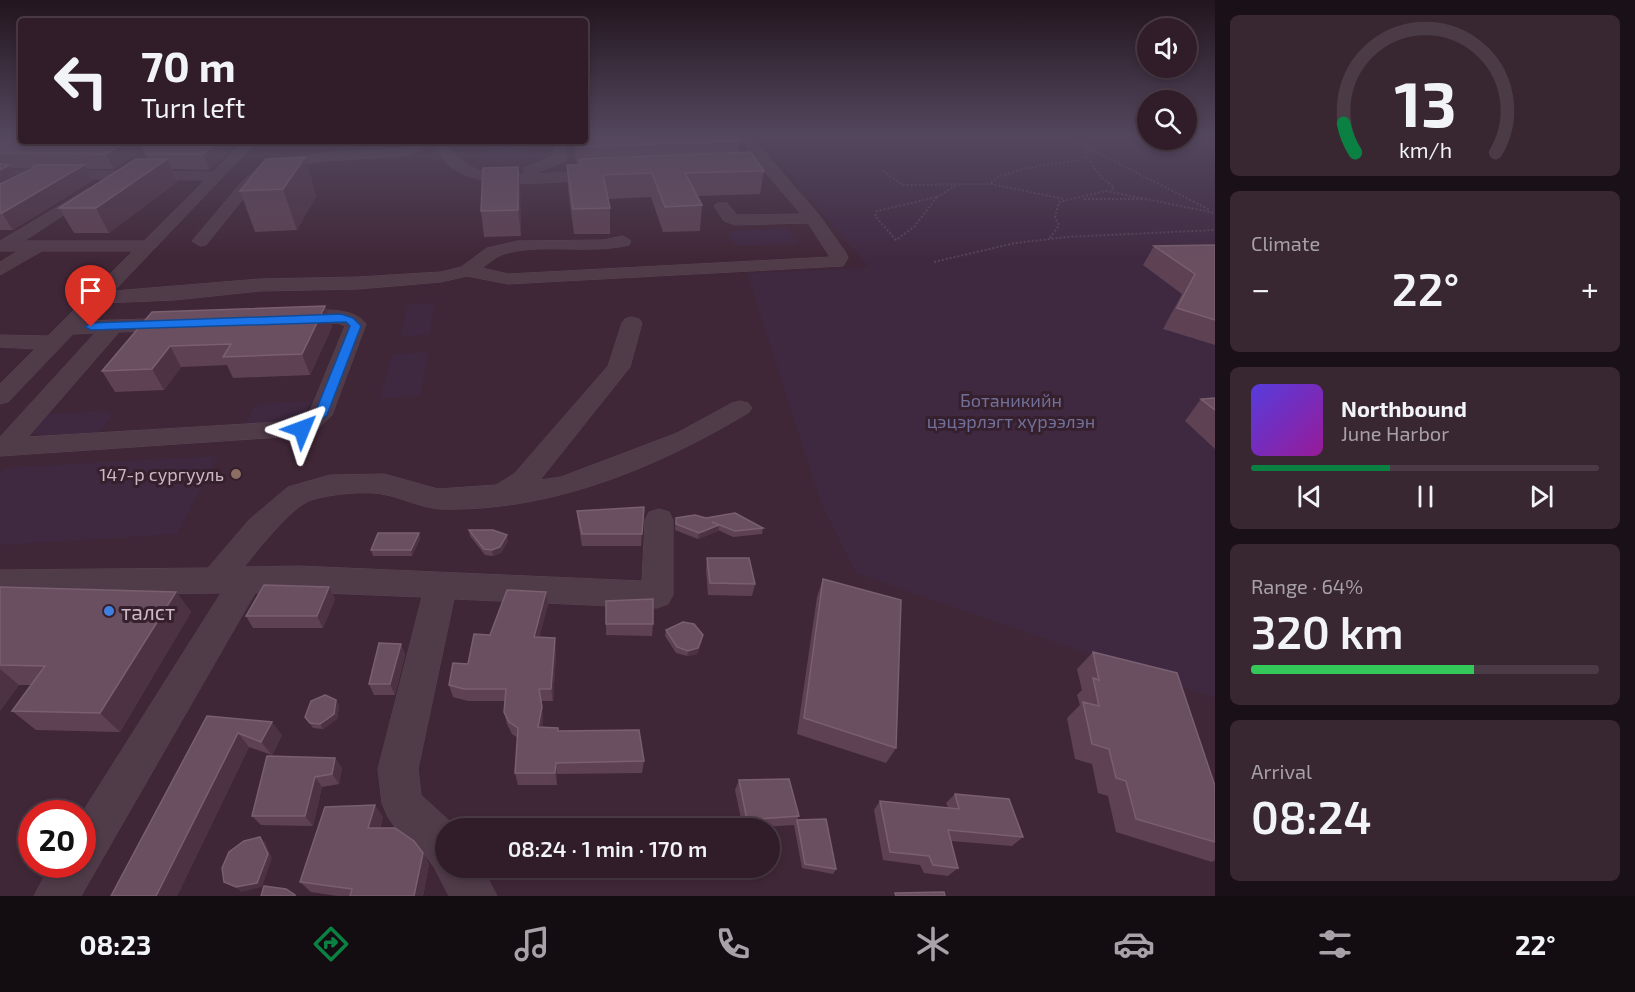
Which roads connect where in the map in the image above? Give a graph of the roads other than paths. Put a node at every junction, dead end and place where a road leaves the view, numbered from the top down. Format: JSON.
{"nodes":[{"id":1,"x":199,"y":176,"type":"edge"},
{"id":2,"x":219,"y":176,"type":"joint"},
{"id":3,"x":257,"y":176,"type":"edge"},
{"id":4,"x":491,"y":176,"type":"edge"},
{"id":5,"x":564,"y":176,"type":"joint"},
{"id":6,"x":569,"y":176,"type":"edge"},
{"id":7,"x":776,"y":176,"type":"edge"},
{"id":8,"x":35,"y":180,"type":"edge"},
{"id":9,"x":105,"y":182,"type":"edge"},
{"id":10,"x":17,"y":190,"type":"edge"},
{"id":11,"x":722,"y":206,"type":"dead end"},
{"id":12,"x":813,"y":218,"type":"junction"},
{"id":13,"x":200,"y":241,"type":"dead end"},
{"id":14,"x":623,"y":241,"type":"dead end"},
{"id":15,"x":2,"y":246,"type":"edge"},
{"id":16,"x":38,"y":246,"type":"junction"},
{"id":17,"x":150,"y":246,"type":"junction"},
{"id":18,"x":0,"y":270,"type":"edge"},
{"id":19,"x":467,"y":271,"type":"junction"},
{"id":20,"x":98,"y":298,"type":"junction"},
{"id":21,"x":272,"y":320,"type":"edge"},
{"id":22,"x":192,"y":323,"type":"edge"},
{"id":23,"x":632,"y":323,"type":"dead end"},
{"id":24,"x":113,"y":326,"type":"junction"},
{"id":25,"x":61,"y":335,"type":"junction"},
{"id":26,"x":0,"y":341,"type":"edge"},
{"id":27,"x":0,"y":397,"type":"edge"},
{"id":28,"x":740,"y":408,"type":"dead end"},
{"id":29,"x":2,"y":447,"type":"edge"},
{"id":30,"x":502,"y":495,"type":"junction"},
{"id":31,"x":659,"y":520,"type":"dead end"},
{"id":32,"x":231,"y":580,"type":"junction"},
{"id":33,"x":0,"y":583,"type":"edge"},
{"id":34,"x":441,"y":585,"type":"junction"},
{"id":35,"x":96,"y":827,"type":"edge"},
{"id":36,"x":435,"y":835,"type":"edge"},
{"id":37,"x":67,"y":878,"type":"edge"},
{"id":38,"x":463,"y":878,"type":"edge"},
{"id":39,"x":56,"y":896,"type":"edge"},
{"id":40,"x":475,"y":896,"type":"edge"}],
"edges":[{"from":1,"to":2,"type":"street"},
{"from":2,"to":17,"type":"street"},
{"from":3,"to":13,"type":"street"},
{"from":4,"to":5,"type":"street"},
{"from":5,"to":6,"type":"street"},
{"from":7,"to":12,"type":"street"},
{"from":8,"to":10,"type":"street"},
{"from":9,"to":15,"type":"street"},
{"from":11,"to":12,"type":"street"},
{"from":12,"to":19,"type":"street"},
{"from":14,"to":19,"type":"street"},
{"from":15,"to":16,"type":"street"},
{"from":16,"to":17,"type":"street"},
{"from":16,"to":18,"type":"street"},
{"from":17,"to":20,"type":"street"},
{"from":19,"to":20,"type":"street"},
{"from":20,"to":25,"type":"street"},
{"from":21,"to":29,"type":"street"},
{"from":22,"to":24,"type":"street"},
{"from":23,"to":30,"type":"street"},
{"from":24,"to":25,"type":"street"},
{"from":24,"to":29,"type":"street"},
{"from":25,"to":26,"type":"street"},
{"from":25,"to":27,"type":"street"},
{"from":28,"to":30,"type":"street"},
{"from":30,"to":32,"type":"street"},
{"from":31,"to":34,"type":"street"},
{"from":32,"to":33,"type":"street"},
{"from":32,"to":34,"type":"street"},
{"from":32,"to":35,"type":"street"},
{"from":34,"to":36,"type":"street"},
{"from":37,"to":39,"type":"street"},
{"from":38,"to":40,"type":"street"}]}
